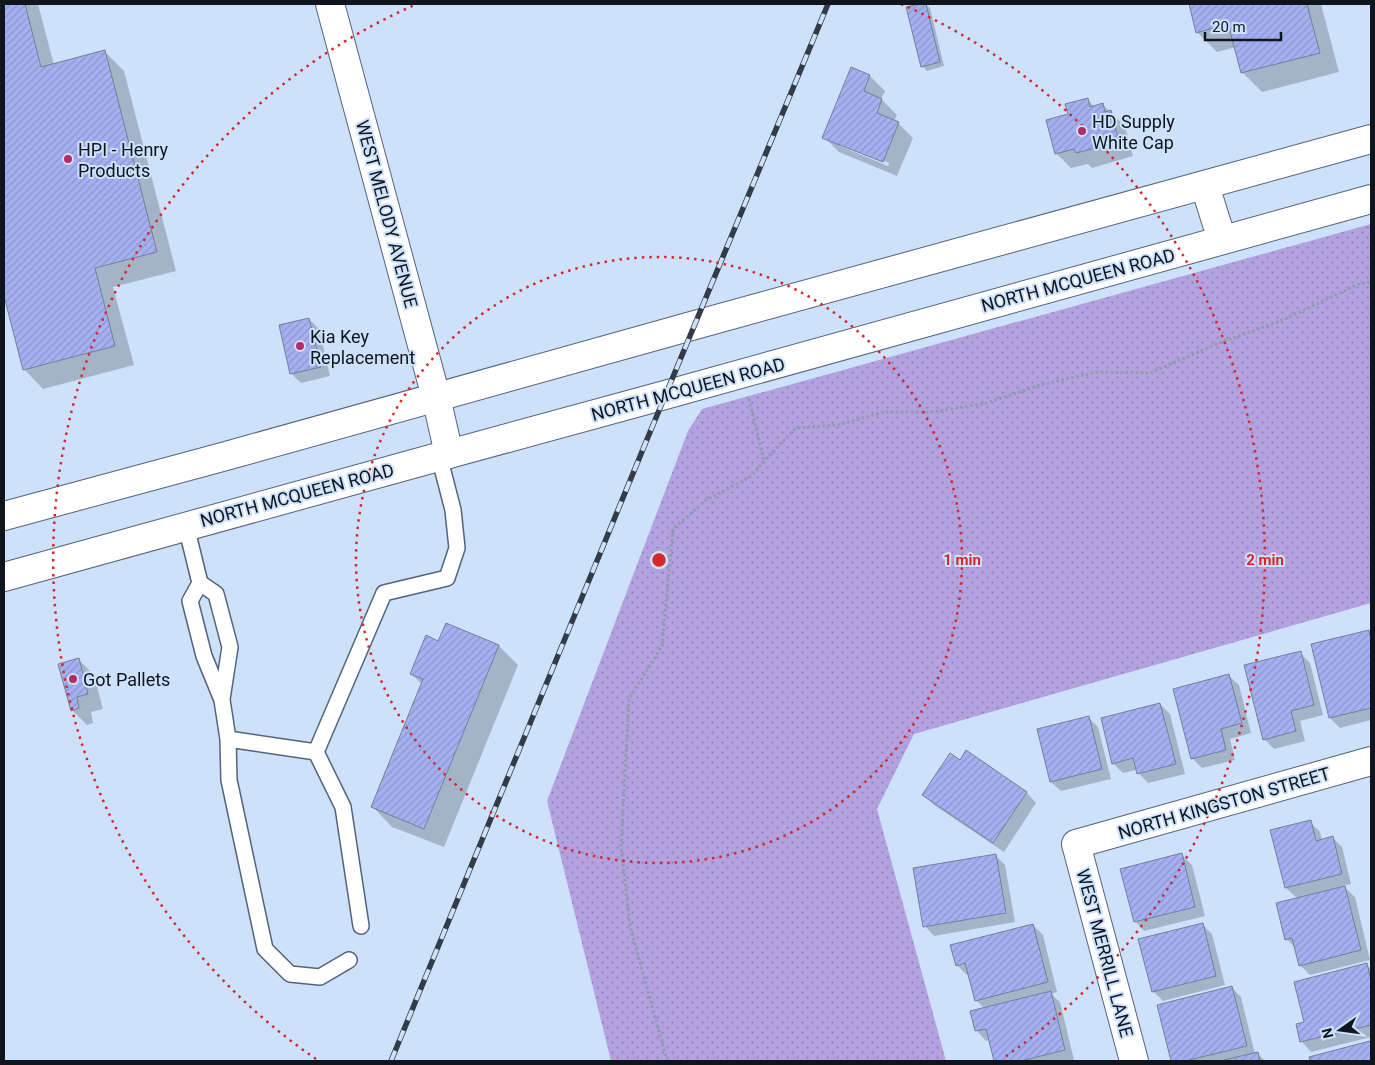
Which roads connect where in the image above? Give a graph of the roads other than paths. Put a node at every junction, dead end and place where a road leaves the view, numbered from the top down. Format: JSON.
{"nodes":[{"id":1,"x":330,"y":4,"type":"edge"},
{"id":2,"x":1371,"y":139,"type":"edge"},
{"id":3,"x":1204,"y":186,"type":"junction"},
{"id":4,"x":1371,"y":199,"type":"edge"},
{"id":5,"x":1222,"y":240,"type":"junction"},
{"id":6,"x":436,"y":397,"type":"junction"},
{"id":7,"x":444,"y":455,"type":"junction"},
{"id":8,"x":4,"y":516,"type":"edge"},
{"id":9,"x":186,"y":526,"type":"junction"},
{"id":10,"x":4,"y":577,"type":"edge"},
{"id":11,"x":200,"y":582,"type":"junction"},
{"id":12,"x":222,"y":700,"type":"junction"},
{"id":13,"x":228,"y":739,"type":"junction"},
{"id":14,"x":316,"y":752,"type":"junction"},
{"id":15,"x":1371,"y":761,"type":"edge"},
{"id":16,"x":1076,"y":844,"type":"joint"},
{"id":17,"x":361,"y":926,"type":"dead end"},
{"id":18,"x":349,"y":960,"type":"dead end"},
{"id":19,"x":1134,"y":1061,"type":"edge"}],
"edges":[{"from":1,"to":6,"type":"main road","name":"WEST MELODY AVENUE"},
{"from":2,"to":3,"type":"main road"},
{"from":3,"to":5,"type":"main road"},
{"from":3,"to":6,"type":"main road"},
{"from":4,"to":5,"type":"main road","name":"NORTH MCQUEEN ROAD"},
{"from":5,"to":7,"type":"main road","name":"NORTH MCQUEEN ROAD"},
{"from":6,"to":7,"type":"main road","name":"WEST MELODY AVENUE"},
{"from":6,"to":8,"type":"main road"},
{"from":7,"to":9,"type":"main road","name":"NORTH MCQUEEN ROAD"},
{"from":7,"to":14,"type":"lane"},
{"from":9,"to":10,"type":"main road","name":"NORTH MCQUEEN ROAD"},
{"from":9,"to":11,"type":"lane"},
{"from":11,"to":12,"type":"lane"},
{"from":11,"to":12,"type":"lane"},
{"from":12,"to":13,"type":"lane"},
{"from":13,"to":14,"type":"lane"},
{"from":13,"to":18,"type":"lane"},
{"from":14,"to":17,"type":"lane"},
{"from":15,"to":16,"type":"main road","name":"NORTH KINGSTON STREET"},
{"from":16,"to":19,"type":"main road","name":"WEST MERRILL LANE"}]}
